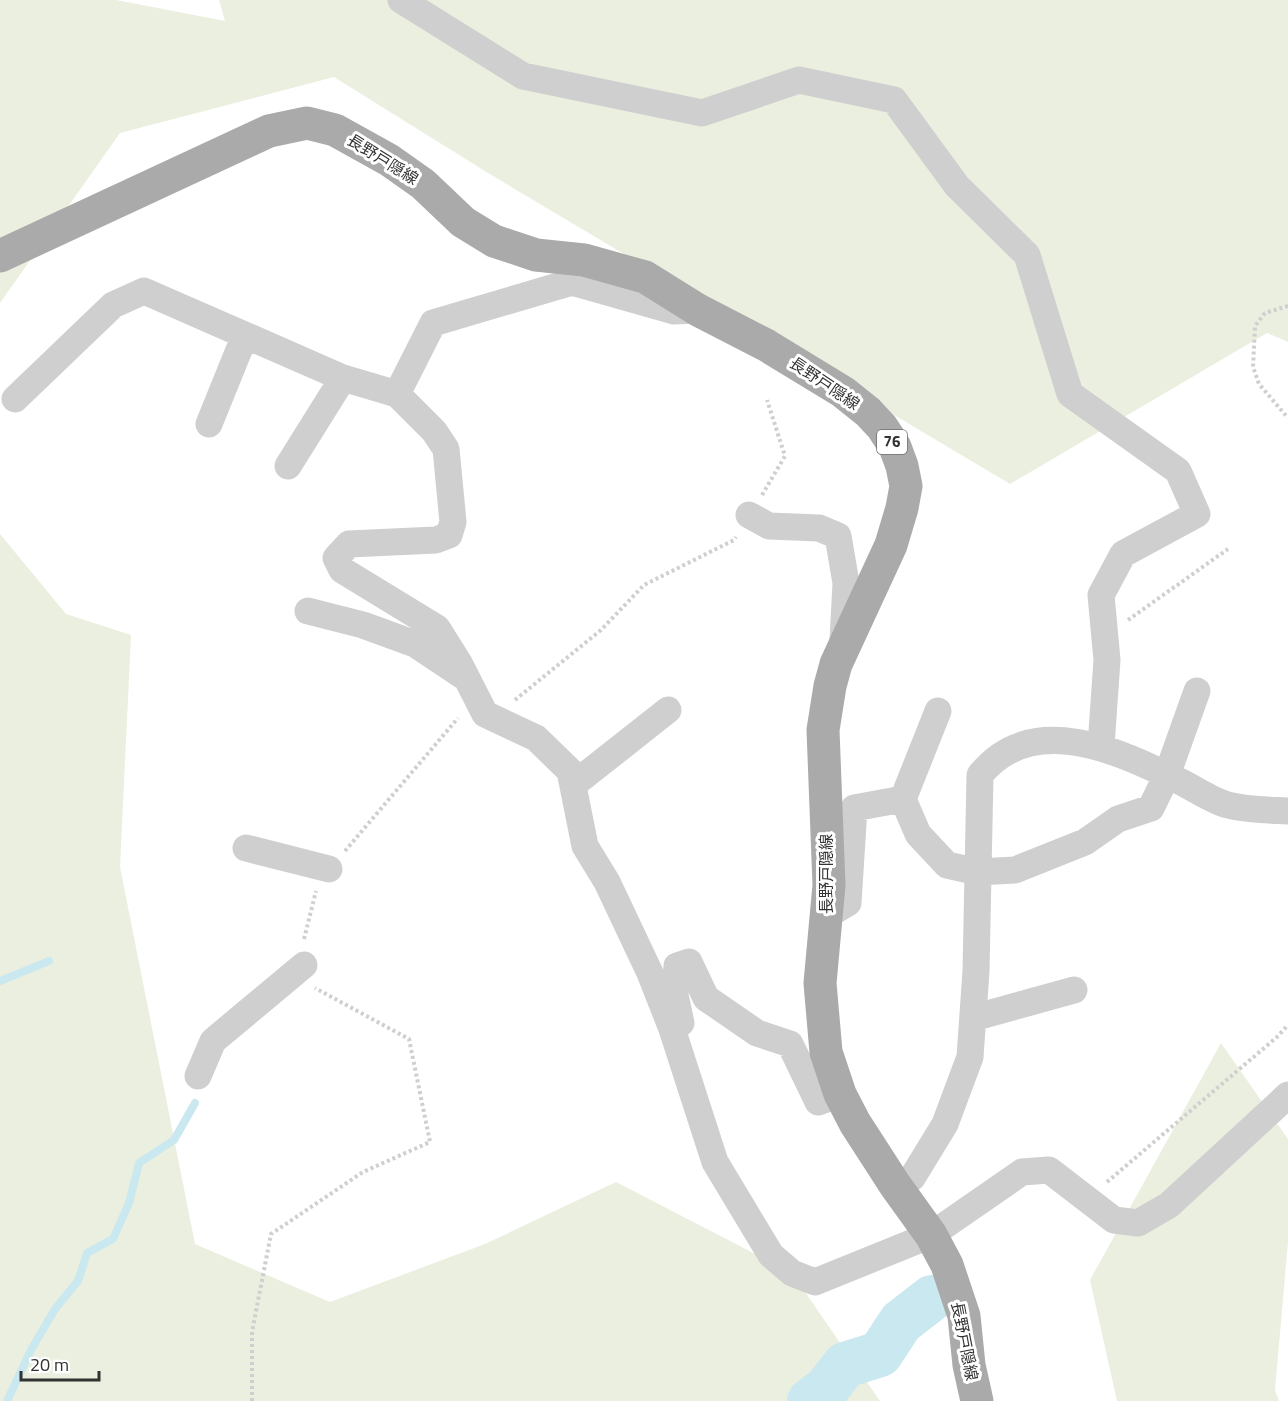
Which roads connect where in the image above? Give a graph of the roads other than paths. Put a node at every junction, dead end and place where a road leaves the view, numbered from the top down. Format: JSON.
{"nodes":[{"id":1,"x":401,"y":0,"type":"edge"},
{"id":2,"x":0,"y":256,"type":"edge"},
{"id":3,"x":698,"y":310,"type":"junction"},
{"id":4,"x":245,"y":335,"type":"junction"},
{"id":5,"x":343,"y":378,"type":"junction"},
{"id":6,"x":397,"y":394,"type":"junction"},
{"id":7,"x":15,"y":399,"type":"dead end"},
{"id":8,"x":209,"y":424,"type":"dead end"},
{"id":9,"x":288,"y":466,"type":"dead end"},
{"id":10,"x":749,"y":515,"type":"road end"},
{"id":11,"x":308,"y":611,"type":"dead end"},
{"id":12,"x":843,"y":651,"type":"junction"},
{"id":13,"x":466,"y":678,"type":"junction"},
{"id":14,"x":1197,"y":691,"type":"dead end"},
{"id":15,"x":668,"y":710,"type":"dead end"},
{"id":16,"x":938,"y":711,"type":"dead end"},
{"id":17,"x":1101,"y":746,"type":"junction"},
{"id":18,"x":1167,"y":775,"type":"junction"},
{"id":19,"x":573,"y":785,"type":"junction"},
{"id":20,"x":903,"y":799,"type":"junction"},
{"id":21,"x":1288,"y":811,"type":"edge"},
{"id":22,"x":246,"y":848,"type":"dead end"},
{"id":23,"x":329,"y":869,"type":"road end"},
{"id":24,"x":978,"y":872,"type":"junction"},
{"id":25,"x":826,"y":915,"type":"junction"},
{"id":26,"x":304,"y":966,"type":"road end"},
{"id":27,"x":1074,"y":990,"type":"dead end"},
{"id":28,"x":973,"y":1018,"type":"junction"},
{"id":29,"x":672,"y":1029,"type":"junction"},
{"id":30,"x":198,"y":1076,"type":"dead end"},
{"id":31,"x":840,"y":1094,"type":"junction"},
{"id":32,"x":1288,"y":1095,"type":"edge"},
{"id":33,"x":895,"y":1185,"type":"junction"},
{"id":34,"x":931,"y":1235,"type":"junction"},
{"id":35,"x":977,"y":1401,"type":"edge"}],
"edges":[{"from":1,"to":17,"type":"street"},
{"from":2,"to":3,"type":"main road","name":"長野戸隠線","number":"76"},
{"from":3,"to":6,"type":"street"},
{"from":3,"to":12,"type":"main road","name":"長野戸隠線","number":"76"},
{"from":4,"to":5,"type":"street"},
{"from":4,"to":7,"type":"street"},
{"from":4,"to":8,"type":"street"},
{"from":5,"to":6,"type":"street"},
{"from":5,"to":9,"type":"street"},
{"from":6,"to":13,"type":"street"},
{"from":10,"to":12,"type":"street"},
{"from":11,"to":13,"type":"street"},
{"from":12,"to":25,"type":"main road","name":"長野戸隠線","number":"76"},
{"from":13,"to":19,"type":"street"},
{"from":14,"to":18,"type":"street"},
{"from":15,"to":19,"type":"street"},
{"from":16,"to":20,"type":"street"},
{"from":17,"to":18,"type":"street"},
{"from":17,"to":24,"type":"street"},
{"from":18,"to":21,"type":"street"},
{"from":18,"to":24,"type":"street"},
{"from":19,"to":29,"type":"street"},
{"from":20,"to":24,"type":"street"},
{"from":20,"to":25,"type":"street"},
{"from":22,"to":23,"type":"street"},
{"from":24,"to":28,"type":"street"},
{"from":25,"to":31,"type":"main road","name":"長野戸隠線","number":"76"},
{"from":26,"to":30,"type":"street"},
{"from":27,"to":28,"type":"street"},
{"from":28,"to":33,"type":"street"},
{"from":29,"to":31,"type":"street"},
{"from":29,"to":34,"type":"street"},
{"from":31,"to":33,"type":"main road","name":"長野戸隠線","number":"76"},
{"from":32,"to":34,"type":"street"},
{"from":33,"to":34,"type":"main road","name":"長野戸隠線","number":"76"},
{"from":34,"to":35,"type":"main road","name":"長野戸隠線","number":"76"}]}
